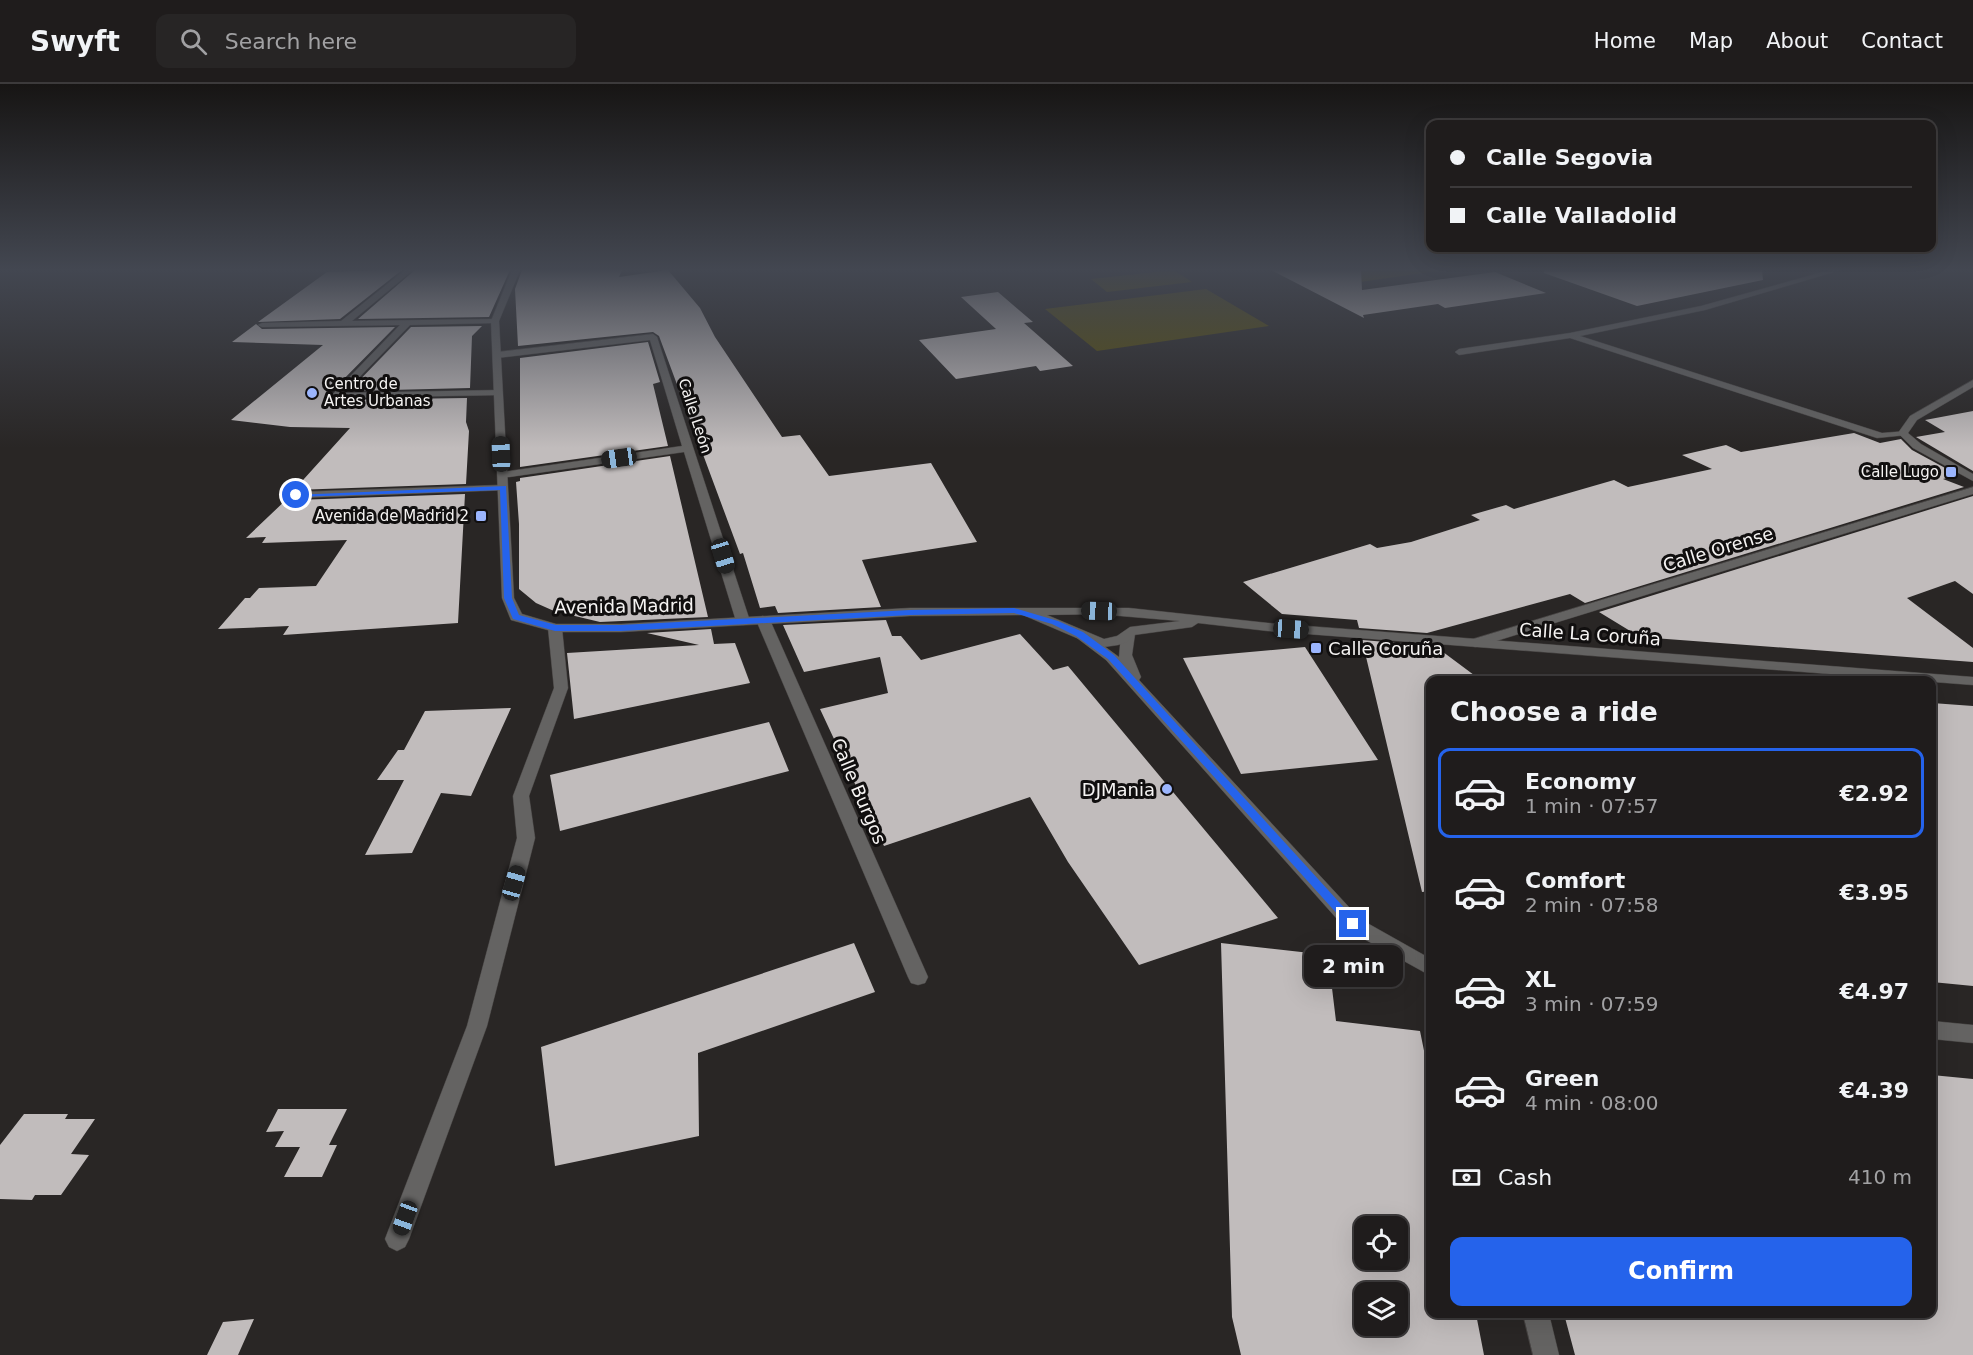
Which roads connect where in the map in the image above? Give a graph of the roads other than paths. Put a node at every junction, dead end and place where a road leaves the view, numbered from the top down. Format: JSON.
{"nodes":[{"id":1,"x":401,"y":329,"type":"edge"},
{"id":2,"x":495,"y":329,"type":"edge"},
{"id":3,"x":1602,"y":329,"type":"edge"},
{"id":4,"x":1570,"y":336,"type":"junction"},
{"id":5,"x":1459,"y":352,"type":"dead end"},
{"id":6,"x":497,"y":355,"type":"junction"},
{"id":7,"x":1973,"y":383,"type":"edge"},
{"id":8,"x":499,"y":393,"type":"junction"},
{"id":9,"x":1904,"y":433,"type":"junction"},
{"id":10,"x":690,"y":448,"type":"junction"},
{"id":11,"x":1973,"y":478,"type":"edge"},
{"id":12,"x":502,"y":481,"type":"junction"},
{"id":13,"x":1973,"y":490,"type":"edge"},
{"id":14,"x":296,"y":495,"type":"dead end"},
{"id":15,"x":1014,"y":610,"type":"junction"},
{"id":16,"x":1104,"y":611,"type":"junction"},
{"id":17,"x":764,"y":620,"type":"junction"},
{"id":18,"x":743,"y":621,"type":"junction"},
{"id":19,"x":1204,"y":621,"type":"junction"},
{"id":20,"x":555,"y":628,"type":"junction"},
{"id":21,"x":1129,"y":633,"type":"junction"},
{"id":22,"x":1082,"y":636,"type":"junction"},
{"id":23,"x":1474,"y":643,"type":"junction"},
{"id":24,"x":1907,"y":676,"type":"edge"},
{"id":25,"x":1936,"y":678,"type":"edge"},
{"id":26,"x":1973,"y":681,"type":"edge"},
{"id":27,"x":1137,"y":685,"type":"junction"},
{"id":28,"x":1426,"y":965,"type":"edge"},
{"id":29,"x":918,"y":977,"type":"dead end"},
{"id":30,"x":1936,"y":1030,"type":"edge"},
{"id":31,"x":1973,"y":1034,"type":"edge"},
{"id":32,"x":397,"y":1239,"type":"dead end"},
{"id":33,"x":1537,"y":1318,"type":"edge"},
{"id":34,"x":1546,"y":1355,"type":"edge"}],
"edges":[{"from":1,"to":8,"type":"street"},
{"from":2,"to":6,"type":"street","name":"Avenida Madrid"},
{"from":3,"to":4,"type":"street"},
{"from":4,"to":5,"type":"street"},
{"from":4,"to":9,"type":"street"},
{"from":6,"to":8,"type":"street","name":"Avenida Madrid"},
{"from":6,"to":10,"type":"street","name":"Calle León"},
{"from":7,"to":9,"type":"street"},
{"from":8,"to":12,"type":"street","name":"Avenida Madrid"},
{"from":9,"to":11,"type":"street"},
{"from":10,"to":12,"type":"street"},
{"from":10,"to":18,"type":"street","name":"Calle León"},
{"from":12,"to":14,"type":"street"},
{"from":12,"to":20,"type":"street","name":"Avenida Madrid"},
{"from":13,"to":23,"type":"street","name":"Calle Orense"},
{"from":15,"to":16,"type":"street","name":"Avenida Madrid"},
{"from":15,"to":17,"type":"street","name":"Avenida Madrid"},
{"from":15,"to":22,"type":"street","name":"Avenida Madrid"},
{"from":16,"to":19,"type":"street","name":"Calle La Coruña"},
{"from":16,"to":21,"type":"street"},
{"from":16,"to":22,"type":"street"},
{"from":17,"to":18,"type":"street","name":"Avenida Madrid"},
{"from":17,"to":29,"type":"street","name":"Calle Burgos"},
{"from":18,"to":20,"type":"street","name":"Avenida Madrid"},
{"from":19,"to":21,"type":"street","name":"Calle La Coruña"},
{"from":19,"to":23,"type":"street","name":"Calle La Coruña"},
{"from":20,"to":32,"type":"street"},
{"from":21,"to":22,"type":"street","name":"Calle La Coruña"},
{"from":21,"to":27,"type":"street"},
{"from":22,"to":27,"type":"street"},
{"from":23,"to":24,"type":"street","name":"Calle La Coruña"},
{"from":25,"to":26,"type":"street","name":"Calle La Coruña"},
{"from":27,"to":28,"type":"street"},
{"from":30,"to":31,"type":"street"},
{"from":33,"to":34,"type":"street"}]}
